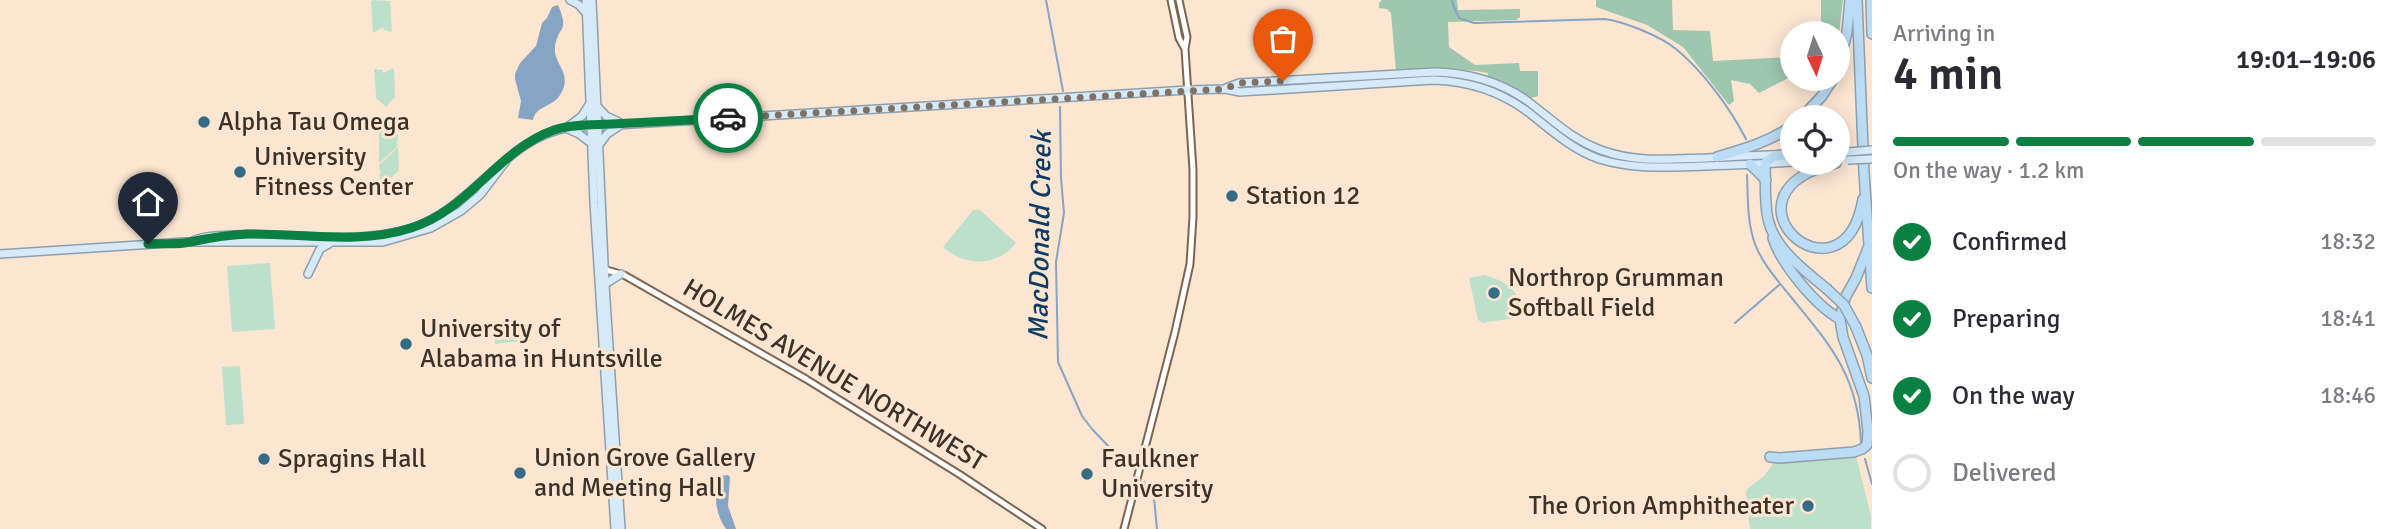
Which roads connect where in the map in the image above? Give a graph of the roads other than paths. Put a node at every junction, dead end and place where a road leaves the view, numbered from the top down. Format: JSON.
{"nodes":[{"id":1,"x":570,"y":0,"type":"edge"},
{"id":2,"x":586,"y":0,"type":"edge"},
{"id":3,"x":592,"y":0,"type":"edge"},
{"id":4,"x":1171,"y":0,"type":"edge"},
{"id":5,"x":1179,"y":0,"type":"edge"},
{"id":6,"x":1850,"y":0,"type":"edge"},
{"id":7,"x":1857,"y":0,"type":"edge"},
{"id":8,"x":1871,"y":0,"type":"edge"},
{"id":9,"x":586,"y":14,"type":"junction"},
{"id":10,"x":1848,"y":21,"type":"edge"},
{"id":11,"x":1872,"y":34,"type":"edge"},
{"id":12,"x":1185,"y":49,"type":"junction"},
{"id":13,"x":1225,"y":89,"type":"junction"},
{"id":14,"x":1188,"y":90,"type":"junction"},
{"id":15,"x":1825,"y":91,"type":"edge"},
{"id":16,"x":1813,"y":105,"type":"edge"},
{"id":17,"x":593,"y":106,"type":"junction"},
{"id":18,"x":623,"y":123,"type":"junction"},
{"id":19,"x":594,"y":125,"type":"junction"},
{"id":20,"x":566,"y":128,"type":"junction"},
{"id":21,"x":1780,"y":134,"type":"edge"},
{"id":22,"x":595,"y":144,"type":"junction"},
{"id":23,"x":1872,"y":150,"type":"edge"},
{"id":24,"x":1780,"y":154,"type":"edge"},
{"id":25,"x":1780,"y":156,"type":"edge"},
{"id":26,"x":1850,"y":156,"type":"edge"},
{"id":27,"x":1717,"y":157,"type":"junction"},
{"id":28,"x":1850,"y":159,"type":"edge"},
{"id":29,"x":1872,"y":159,"type":"edge"},
{"id":30,"x":508,"y":160,"type":"junction"},
{"id":31,"x":1780,"y":162,"type":"edge"},
{"id":32,"x":1765,"y":163,"type":"junction"},
{"id":33,"x":1750,"y":164,"type":"junction"},
{"id":34,"x":1804,"y":175,"type":"edge"},
{"id":35,"x":1766,"y":180,"type":"junction"},
{"id":36,"x":1865,"y":187,"type":"junction"},
{"id":37,"x":1772,"y":233,"type":"junction"},
{"id":38,"x":191,"y":242,"type":"junction"},
{"id":39,"x":332,"y":243,"type":"junction"},
{"id":40,"x":1869,"y":246,"type":"junction"},
{"id":41,"x":0,"y":254,"type":"edge"},
{"id":42,"x":601,"y":269,"type":"junction"},
{"id":43,"x":308,"y":274,"type":"dead end"},
{"id":44,"x":621,"y":274,"type":"junction"},
{"id":45,"x":605,"y":284,"type":"junction"},
{"id":46,"x":1872,"y":288,"type":"edge"},
{"id":47,"x":1840,"y":318,"type":"junction"},
{"id":48,"x":1872,"y":378,"type":"edge"},
{"id":49,"x":1770,"y":457,"type":"dead end"},
{"id":50,"x":615,"y":529,"type":"edge"},
{"id":51,"x":621,"y":529,"type":"edge"},
{"id":52,"x":1042,"y":529,"type":"edge"},
{"id":53,"x":1124,"y":529,"type":"edge"}],
"edges":[{"from":1,"to":9,"type":"main road"},
{"from":2,"to":9,"type":"main road"},
{"from":3,"to":17,"type":"main road"},
{"from":4,"to":12,"type":"street"},
{"from":5,"to":12,"type":"street"},
{"from":6,"to":10,"type":"highway"},
{"from":7,"to":36,"type":"highway"},
{"from":8,"to":11,"type":"highway"},
{"from":9,"to":17,"type":"main road"},
{"from":12,"to":14,"type":"street"},
{"from":13,"to":14,"type":"main road"},
{"from":13,"to":27,"type":"main road"},
{"from":13,"to":33,"type":"main road"},
{"from":14,"to":18,"type":"main road"},
{"from":14,"to":53,"type":"street"},
{"from":15,"to":16,"type":"highway"},
{"from":17,"to":18,"type":"main road"},
{"from":17,"to":19,"type":"main road"},
{"from":17,"to":20,"type":"main road"},
{"from":18,"to":19,"type":"main road"},
{"from":18,"to":22,"type":"main road"},
{"from":19,"to":20,"type":"main road"},
{"from":19,"to":22,"type":"main road"},
{"from":20,"to":22,"type":"main road"},
{"from":20,"to":30,"type":"main road"},
{"from":21,"to":27,"type":"highway"},
{"from":22,"to":42,"type":"main road"},
{"from":23,"to":26,"type":"main road","bridge":true},
{"from":24,"to":27,"type":"main road"},
{"from":25,"to":32,"type":"highway"},
{"from":28,"to":29,"type":"main road","bridge":true},
{"from":30,"to":38,"type":"main road"},
{"from":30,"to":39,"type":"main road"},
{"from":31,"to":32,"type":"main road"},
{"from":32,"to":33,"type":"main road"},
{"from":32,"to":35,"type":"highway"},
{"from":33,"to":35,"type":"highway"},
{"from":34,"to":36,"type":"highway"},
{"from":35,"to":37,"type":"highway"},
{"from":36,"to":40,"type":"highway"},
{"from":37,"to":47,"type":"highway"},
{"from":37,"to":48,"type":"highway","bridge":true},
{"from":38,"to":39,"type":"main road"},
{"from":38,"to":41,"type":"main road"},
{"from":39,"to":43,"type":"main road"},
{"from":40,"to":46,"type":"highway"},
{"from":40,"to":47,"type":"highway"},
{"from":42,"to":44,"type":"street","name":"HOLMES AVENUE NORTHWEST"},
{"from":42,"to":45,"type":"main road"},
{"from":42,"to":50,"type":"main road"},
{"from":44,"to":45,"type":"main road"},
{"from":44,"to":52,"type":"street","name":"HOLMES AVENUE NORTHWEST"},
{"from":45,"to":51,"type":"main road"},
{"from":47,"to":49,"type":"highway"}]}
